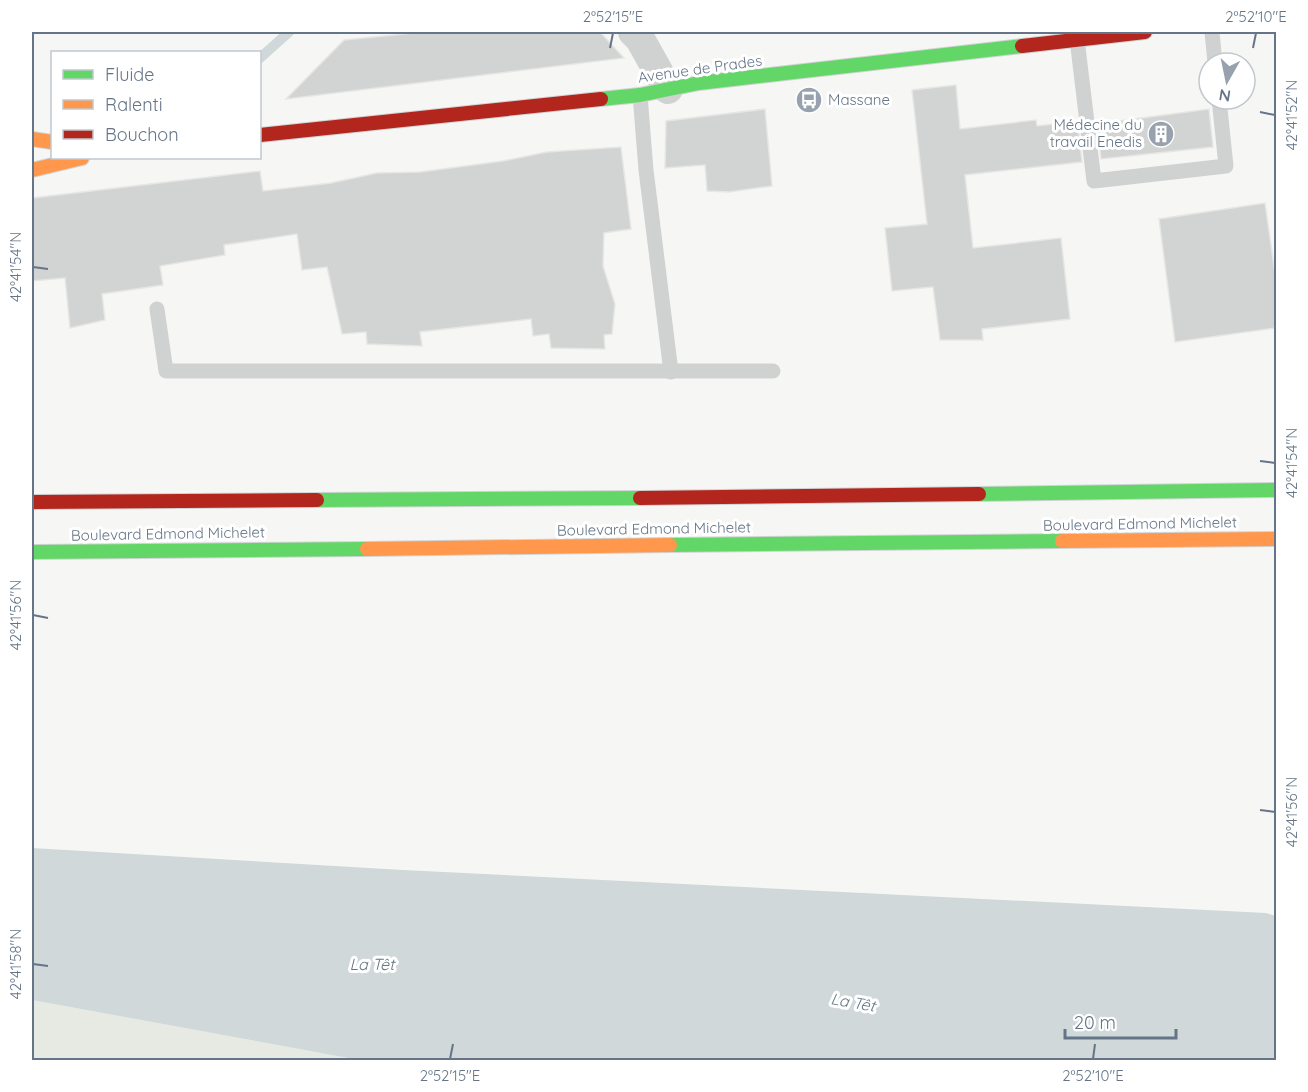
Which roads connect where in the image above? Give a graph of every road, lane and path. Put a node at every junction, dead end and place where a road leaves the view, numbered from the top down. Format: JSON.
{"nodes":[{"id":1,"x":633,"y":32,"type":"edge"},
{"id":2,"x":1144,"y":32,"type":"edge"},
{"id":3,"x":1212,"y":32,"type":"edge"},
{"id":4,"x":1077,"y":39,"type":"junction"},
{"id":5,"x":1214,"y":51,"type":"edge"},
{"id":6,"x":654,"y":92,"type":"junction"},
{"id":7,"x":1220,"y":111,"type":"edge"},
{"id":8,"x":261,"y":135,"type":"edge"},
{"id":9,"x":32,"y":139,"type":"edge"},
{"id":10,"x":51,"y":142,"type":"edge"},
{"id":11,"x":78,"y":159,"type":"edge"},
{"id":12,"x":32,"y":170,"type":"edge"},
{"id":13,"x":157,"y":309,"type":"dead end"},
{"id":14,"x":773,"y":371,"type":"dead end"},
{"id":15,"x":671,"y":372,"type":"junction"},
{"id":16,"x":1276,"y":490,"type":"edge"},
{"id":17,"x":32,"y":502,"type":"edge"},
{"id":18,"x":1276,"y":539,"type":"edge"},
{"id":19,"x":32,"y":552,"type":"edge"}],
"edges":[{"from":1,"to":6,"type":"street"},
{"from":2,"to":4,"type":"main road","name":"Avenue de Prades"},
{"from":3,"to":5,"type":"lane"},
{"from":4,"to":6,"type":"main road","name":"Avenue de Prades"},
{"from":4,"to":7,"type":"lane"},
{"from":6,"to":8,"type":"main road","name":"Avenue de Prades"},
{"from":6,"to":15,"type":"lane"},
{"from":9,"to":10,"type":"main road"},
{"from":11,"to":12,"type":"main road"},
{"from":13,"to":15,"type":"lane"},
{"from":14,"to":15,"type":"lane"},
{"from":16,"to":17,"type":"main road","name":"Boulevard Edmond Michelet"},
{"from":18,"to":19,"type":"main road","name":"Boulevard Edmond Michelet"}]}
